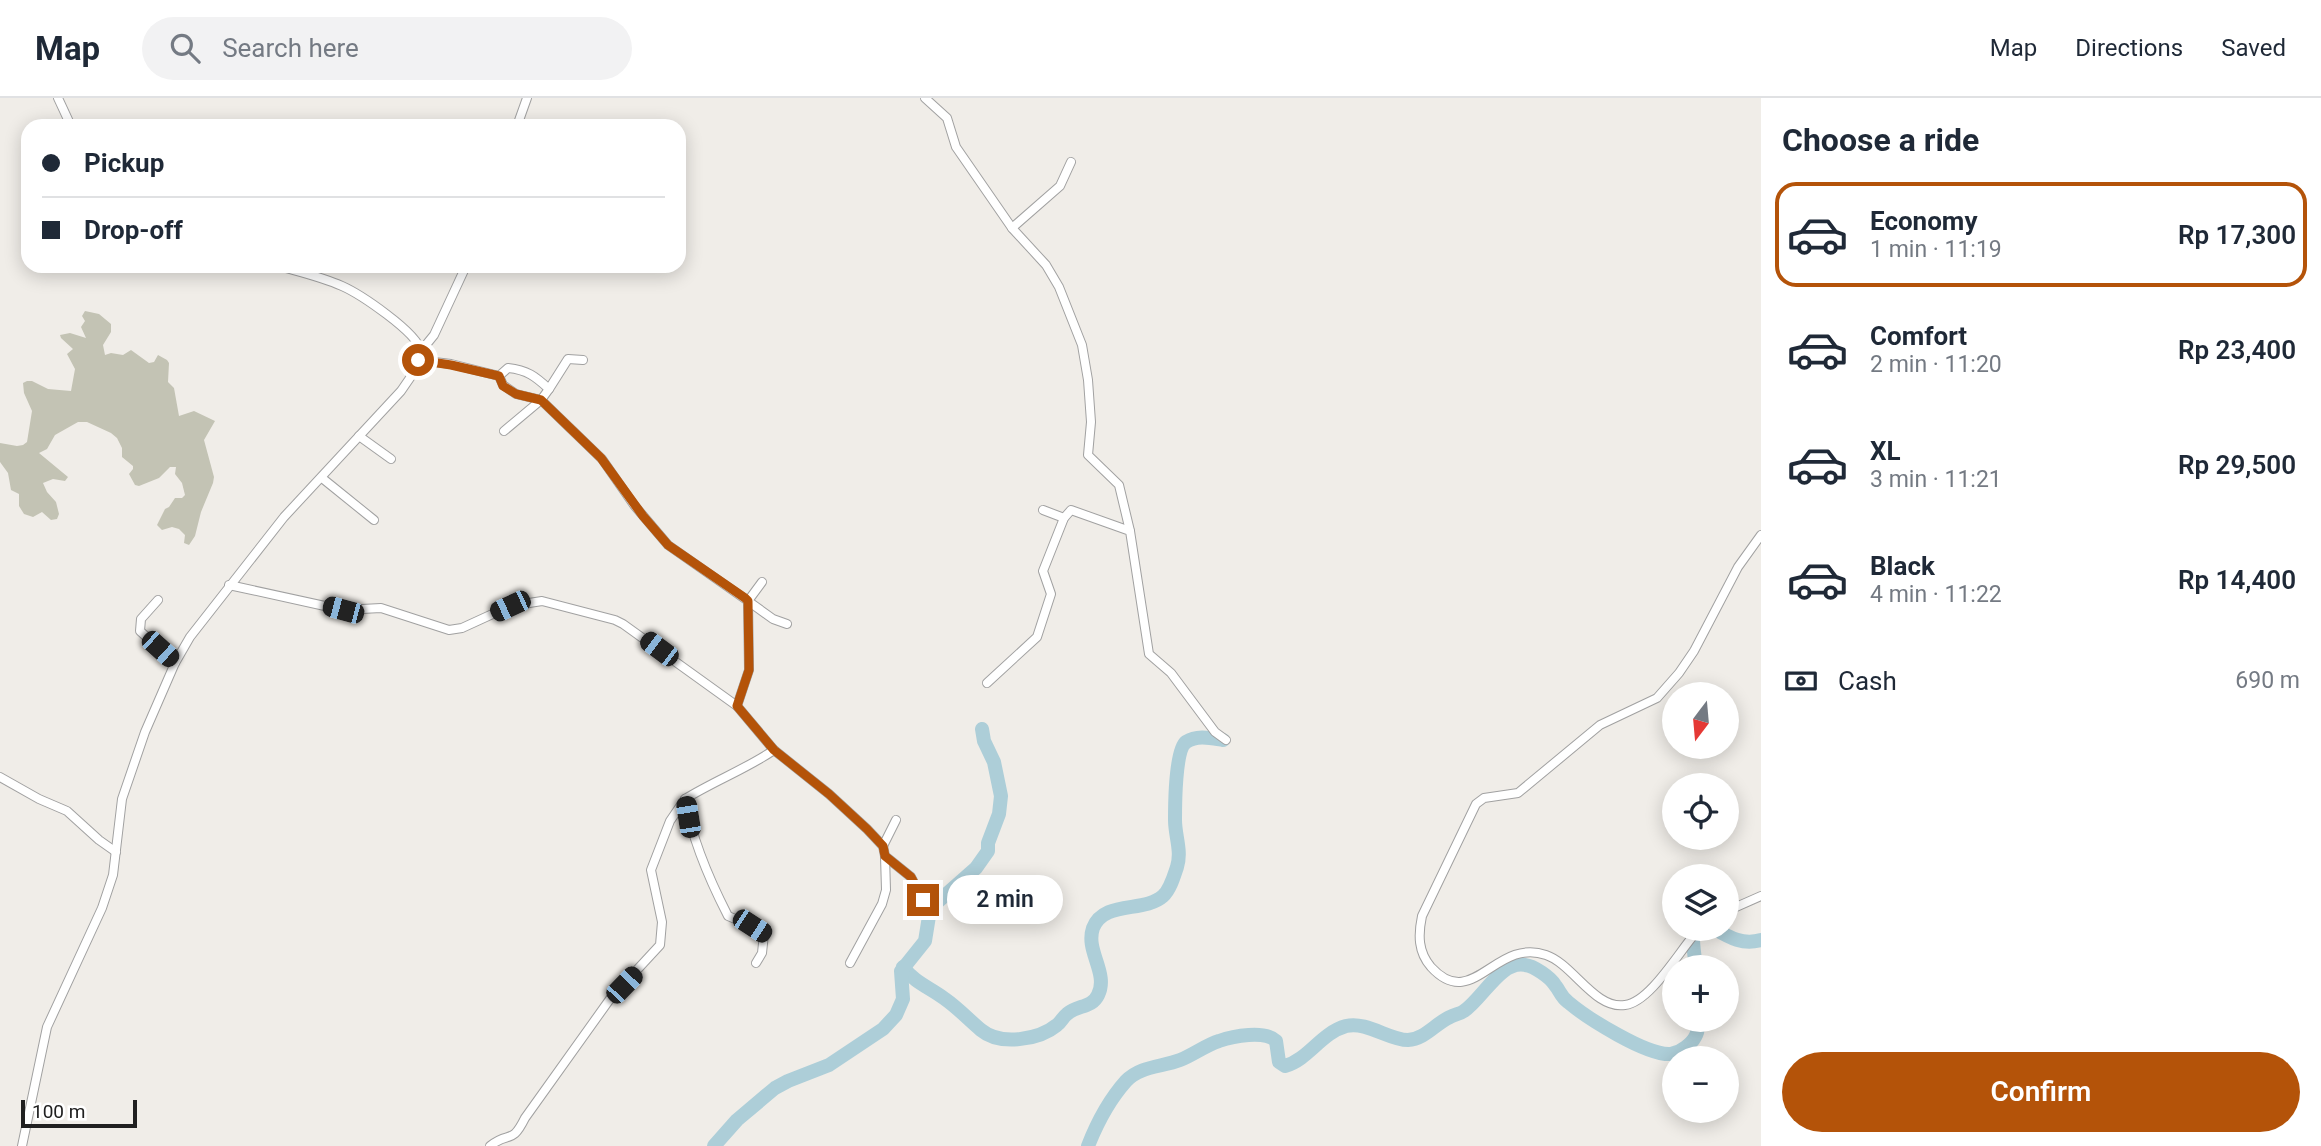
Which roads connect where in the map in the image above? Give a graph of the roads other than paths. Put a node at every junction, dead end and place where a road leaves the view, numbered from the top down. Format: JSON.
{"nodes":[{"id":1,"x":58,"y":98,"type":"edge"},
{"id":2,"x":527,"y":98,"type":"edge"},
{"id":3,"x":925,"y":98,"type":"edge"},
{"id":4,"x":68,"y":119,"type":"edge"},
{"id":5,"x":520,"y":119,"type":"edge"},
{"id":6,"x":1070,"y":162,"type":"dead end"},
{"id":7,"x":1012,"y":228,"type":"junction"},
{"id":8,"x":304,"y":273,"type":"edge"},
{"id":9,"x":463,"y":273,"type":"edge"},
{"id":10,"x":419,"y":356,"type":"junction"},
{"id":11,"x":583,"y":360,"type":"dead end"},
{"id":12,"x":499,"y":376,"type":"junction"},
{"id":13,"x":549,"y":389,"type":"junction"},
{"id":14,"x":541,"y":400,"type":"junction"},
{"id":15,"x":504,"y":431,"type":"dead end"},
{"id":16,"x":359,"y":436,"type":"junction"},
{"id":17,"x":391,"y":459,"type":"dead end"},
{"id":18,"x":322,"y":478,"type":"junction"},
{"id":19,"x":1043,"y":510,"type":"dead end"},
{"id":20,"x":1064,"y":518,"type":"junction"},
{"id":21,"x":374,"y":520,"type":"dead end"},
{"id":22,"x":1130,"y":531,"type":"junction"},
{"id":23,"x":1761,"y":535,"type":"edge"},
{"id":24,"x":762,"y":582,"type":"dead end"},
{"id":25,"x":229,"y":585,"type":"junction"},
{"id":26,"x":158,"y":600,"type":"dead end"},
{"id":27,"x":748,"y":601,"type":"junction"},
{"id":28,"x":787,"y":624,"type":"dead end"},
{"id":29,"x":175,"y":663,"type":"junction"},
{"id":30,"x":987,"y":683,"type":"dead end"},
{"id":31,"x":737,"y":706,"type":"junction"},
{"id":32,"x":1226,"y":740,"type":"dead end"},
{"id":33,"x":774,"y":750,"type":"junction"},
{"id":34,"x":0,"y":777,"type":"edge"},
{"id":35,"x":685,"y":799,"type":"junction"},
{"id":36,"x":896,"y":820,"type":"dead end"},
{"id":37,"x":883,"y":846,"type":"junction"},
{"id":38,"x":116,"y":852,"type":"junction"},
{"id":39,"x":885,"y":856,"type":"junction"},
{"id":40,"x":1761,"y":896,"type":"edge"},
{"id":41,"x":923,"y":900,"type":"dead end"},
{"id":42,"x":1739,"y":906,"type":"edge"},
{"id":43,"x":1688,"y":941,"type":"edge"},
{"id":44,"x":756,"y":963,"type":"dead end"},
{"id":45,"x":850,"y":963,"type":"dead end"},
{"id":46,"x":22,"y":1146,"type":"edge"},
{"id":47,"x":490,"y":1146,"type":"edge"}],
"edges":[{"from":1,"to":4,"type":"street"},
{"from":2,"to":5,"type":"street"},
{"from":3,"to":7,"type":"street"},
{"from":6,"to":7,"type":"street"},
{"from":7,"to":22,"type":"street"},
{"from":8,"to":10,"type":"street"},
{"from":9,"to":10,"type":"street"},
{"from":10,"to":12,"type":"street"},
{"from":10,"to":16,"type":"street"},
{"from":11,"to":13,"type":"street"},
{"from":12,"to":13,"type":"street"},
{"from":12,"to":14,"type":"street"},
{"from":13,"to":14,"type":"street"},
{"from":14,"to":15,"type":"street"},
{"from":14,"to":27,"type":"street"},
{"from":16,"to":17,"type":"street"},
{"from":16,"to":18,"type":"street"},
{"from":18,"to":21,"type":"street"},
{"from":18,"to":25,"type":"street"},
{"from":19,"to":20,"type":"street"},
{"from":20,"to":22,"type":"street"},
{"from":20,"to":30,"type":"street"},
{"from":22,"to":32,"type":"street"},
{"from":23,"to":43,"type":"street"},
{"from":24,"to":27,"type":"street"},
{"from":25,"to":29,"type":"street"},
{"from":25,"to":31,"type":"street"},
{"from":26,"to":29,"type":"street"},
{"from":27,"to":28,"type":"street"},
{"from":27,"to":31,"type":"street"},
{"from":29,"to":38,"type":"street"},
{"from":31,"to":33,"type":"street"},
{"from":33,"to":35,"type":"street"},
{"from":33,"to":37,"type":"street"},
{"from":34,"to":38,"type":"street"},
{"from":35,"to":44,"type":"street"},
{"from":35,"to":47,"type":"street"},
{"from":36,"to":37,"type":"street"},
{"from":37,"to":39,"type":"street"},
{"from":38,"to":46,"type":"street"},
{"from":39,"to":41,"type":"street"},
{"from":39,"to":45,"type":"street"},
{"from":40,"to":42,"type":"street"}]}
